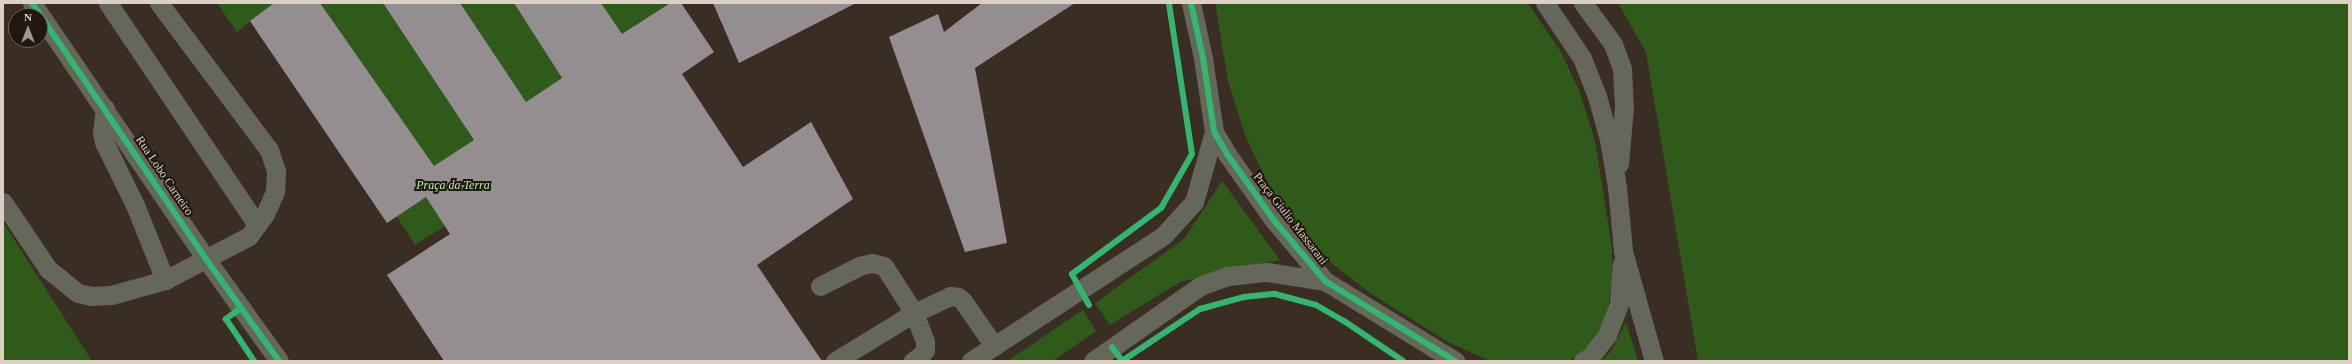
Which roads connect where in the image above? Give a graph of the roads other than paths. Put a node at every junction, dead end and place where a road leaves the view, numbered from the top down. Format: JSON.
{"nodes":[{"id":1,"x":108,"y":3,"type":"edge"},
{"id":2,"x":159,"y":3,"type":"edge"},
{"id":3,"x":1191,"y":3,"type":"edge"},
{"id":4,"x":1545,"y":3,"type":"edge"},
{"id":5,"x":1583,"y":3,"type":"edge"},
{"id":6,"x":48,"y":17,"type":"edge"},
{"id":7,"x":105,"y":108,"type":"junction"},
{"id":8,"x":1214,"y":132,"type":"junction"},
{"id":9,"x":1617,"y":187,"type":"junction"},
{"id":10,"x":3,"y":202,"type":"edge"},
{"id":11,"x":257,"y":225,"type":"junction"},
{"id":12,"x":1623,"y":251,"type":"junction"},
{"id":13,"x":206,"y":259,"type":"junction"},
{"id":14,"x":165,"y":280,"type":"junction"},
{"id":15,"x":1325,"y":281,"type":"junction"},
{"id":16,"x":820,"y":286,"type":"dead end"},
{"id":17,"x":914,"y":313,"type":"junction"},
{"id":18,"x":994,"y":346,"type":"junction"},
{"id":19,"x":279,"y":361,"type":"edge"},
{"id":20,"x":835,"y":361,"type":"edge"},
{"id":21,"x":913,"y":361,"type":"edge"},
{"id":22,"x":971,"y":361,"type":"edge"},
{"id":23,"x":1093,"y":361,"type":"edge"},
{"id":24,"x":1455,"y":361,"type":"edge"},
{"id":25,"x":1583,"y":361,"type":"edge"},
{"id":26,"x":1654,"y":361,"type":"edge"}],
"edges":[{"from":1,"to":11,"type":"street"},
{"from":2,"to":11,"type":"street"},
{"from":3,"to":8,"type":"street","name":"Praça Giulio Massarani"},
{"from":4,"to":9,"type":"street"},
{"from":5,"to":9,"type":"street"},
{"from":6,"to":7,"type":"street","name":"Rua Lobo Carneiro"},
{"from":7,"to":13,"type":"street","name":"Rua Lobo Carneiro"},
{"from":7,"to":14,"type":"street"},
{"from":8,"to":15,"type":"street","name":"Praça Giulio Massarani"},
{"from":8,"to":18,"type":"street"},
{"from":9,"to":12,"type":"street"},
{"from":10,"to":14,"type":"street"},
{"from":11,"to":13,"type":"street"},
{"from":12,"to":25,"type":"street"},
{"from":12,"to":26,"type":"street"},
{"from":13,"to":14,"type":"street"},
{"from":13,"to":19,"type":"street","name":"Rua Lobo Carneiro"},
{"from":15,"to":23,"type":"street"},
{"from":15,"to":24,"type":"street","name":"Praça Giulio Massarani"},
{"from":16,"to":17,"type":"street"},
{"from":17,"to":18,"type":"street"},
{"from":17,"to":20,"type":"street"},
{"from":17,"to":21,"type":"street"},
{"from":18,"to":22,"type":"street"}]}
